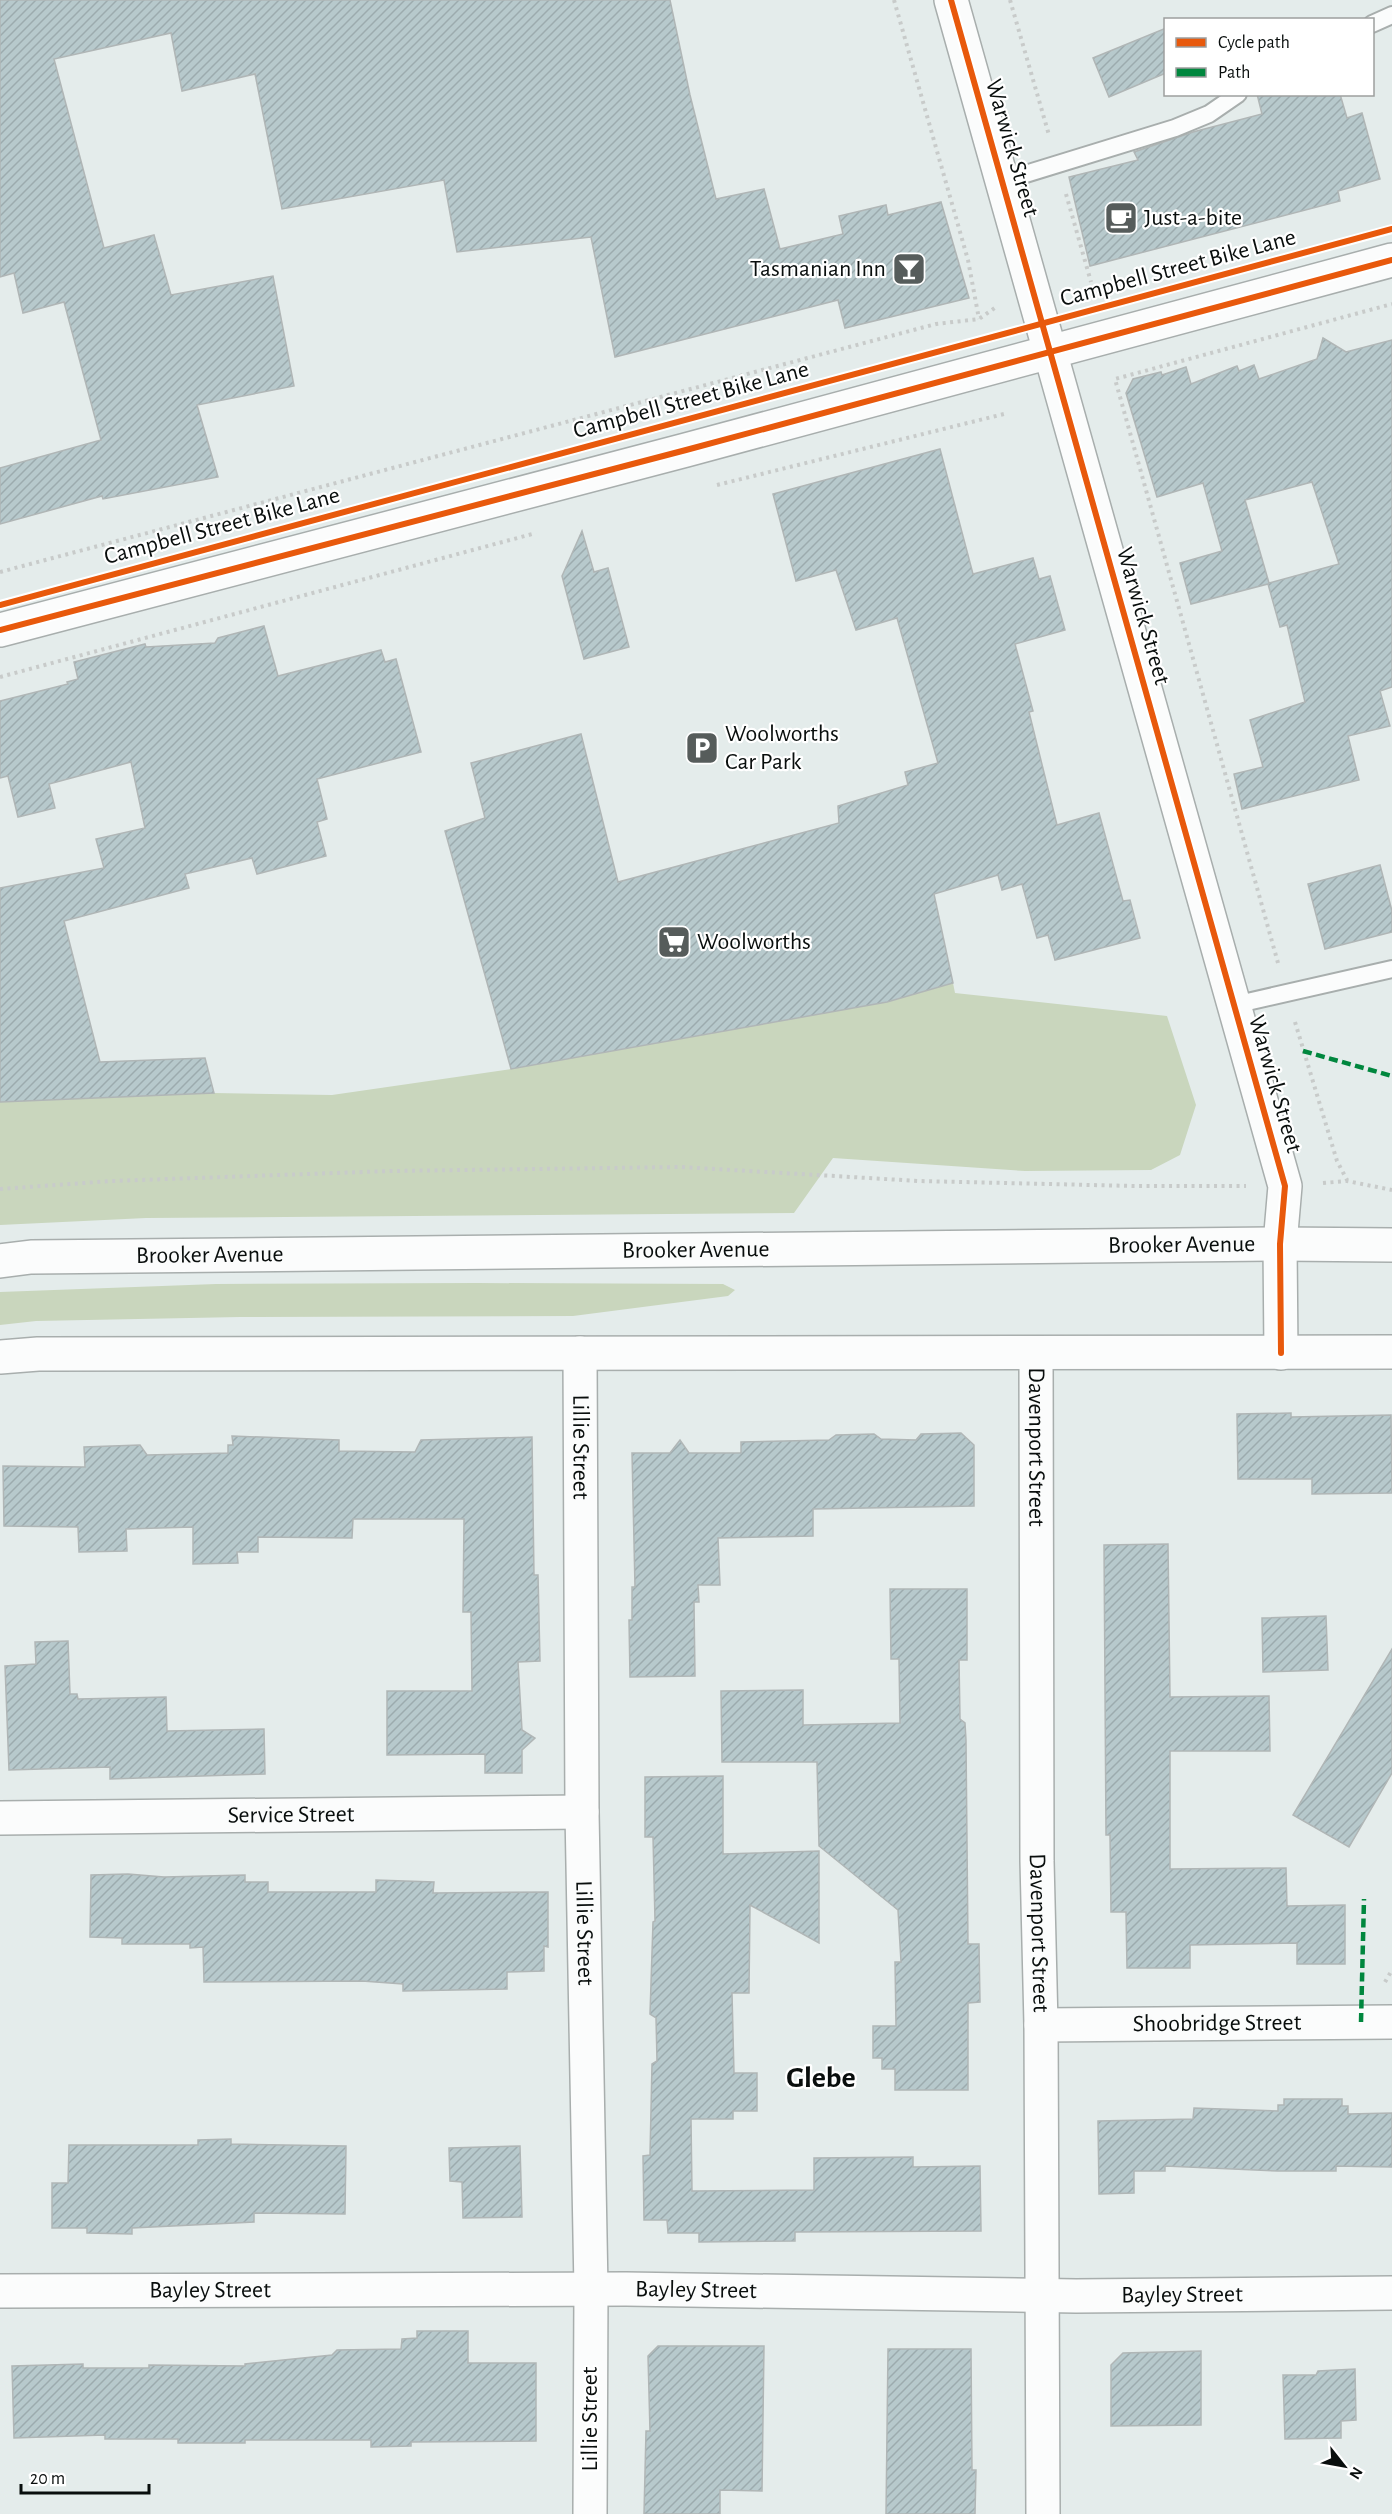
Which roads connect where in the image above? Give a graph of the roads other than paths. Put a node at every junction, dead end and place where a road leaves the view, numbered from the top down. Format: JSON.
{"nodes":[{"id":1,"x":951,"y":0,"type":"edge"},
{"id":2,"x":1392,"y":15,"type":"edge"},
{"id":3,"x":1374,"y":23,"type":"edge"},
{"id":4,"x":1235,"y":96,"type":"edge"},
{"id":5,"x":1003,"y":181,"type":"junction"},
{"id":6,"x":1392,"y":260,"type":"edge"},
{"id":7,"x":1051,"y":352,"type":"junction"},
{"id":8,"x":0,"y":630,"type":"edge"},
{"id":9,"x":1392,"y":969,"type":"edge"},
{"id":10,"x":1234,"y":1005,"type":"junction"},
{"id":11,"x":1280,"y":1244,"type":"junction"},
{"id":12,"x":1392,"y":1245,"type":"edge"},
{"id":13,"x":0,"y":1261,"type":"edge"},
{"id":14,"x":1392,"y":1352,"type":"edge"},
{"id":15,"x":580,"y":1353,"type":"junction"},
{"id":16,"x":1036,"y":1353,"type":"junction"},
{"id":17,"x":1281,"y":1353,"type":"junction"},
{"id":18,"x":0,"y":1358,"type":"edge"},
{"id":19,"x":582,"y":1812,"type":"junction"},
{"id":20,"x":0,"y":1818,"type":"edge"},
{"id":21,"x":1392,"y":2022,"type":"edge"},
{"id":22,"x":1041,"y":2025,"type":"junction"},
{"id":23,"x":591,"y":2289,"type":"junction"},
{"id":24,"x":0,"y":2291,"type":"edge"},
{"id":25,"x":1392,"y":2293,"type":"edge"},
{"id":26,"x":1042,"y":2295,"type":"junction"},
{"id":27,"x":590,"y":2514,"type":"edge"},
{"id":28,"x":1043,"y":2514,"type":"edge"}],
"edges":[{"from":1,"to":5,"type":"main road","name":"Warwick Street"},
{"from":2,"to":3,"type":"lane"},
{"from":4,"to":5,"type":"lane"},
{"from":5,"to":7,"type":"main road","name":"Warwick Street"},
{"from":6,"to":7,"type":"main road"},
{"from":7,"to":8,"type":"main road"},
{"from":7,"to":10,"type":"main road","name":"Warwick Street"},
{"from":9,"to":10,"type":"lane"},
{"from":10,"to":11,"type":"main road","name":"Warwick Street"},
{"from":11,"to":12,"type":"main road","name":"Brooker Avenue"},
{"from":11,"to":13,"type":"main road","name":"Brooker Avenue"},
{"from":11,"to":17,"type":"main road","name":"Warwick Street"},
{"from":14,"to":17,"type":"main road"},
{"from":15,"to":16,"type":"main road"},
{"from":15,"to":18,"type":"main road"},
{"from":15,"to":19,"type":"main road","name":"Lillie Street"},
{"from":16,"to":17,"type":"main road"},
{"from":16,"to":22,"type":"main road","name":"Davenport Street"},
{"from":19,"to":20,"type":"main road","name":"Service Street"},
{"from":19,"to":23,"type":"main road","name":"Lillie Street"},
{"from":21,"to":22,"type":"main road","name":"Shoobridge Street"},
{"from":22,"to":26,"type":"main road","name":"Davenport Street"},
{"from":23,"to":24,"type":"main road","name":"Bayley Street"},
{"from":23,"to":26,"type":"main road","name":"Bayley Street"},
{"from":23,"to":27,"type":"main road","name":"Lillie Street"},
{"from":25,"to":26,"type":"main road","name":"Bayley Street"},
{"from":26,"to":28,"type":"main road","name":"Davenport Street"}]}
